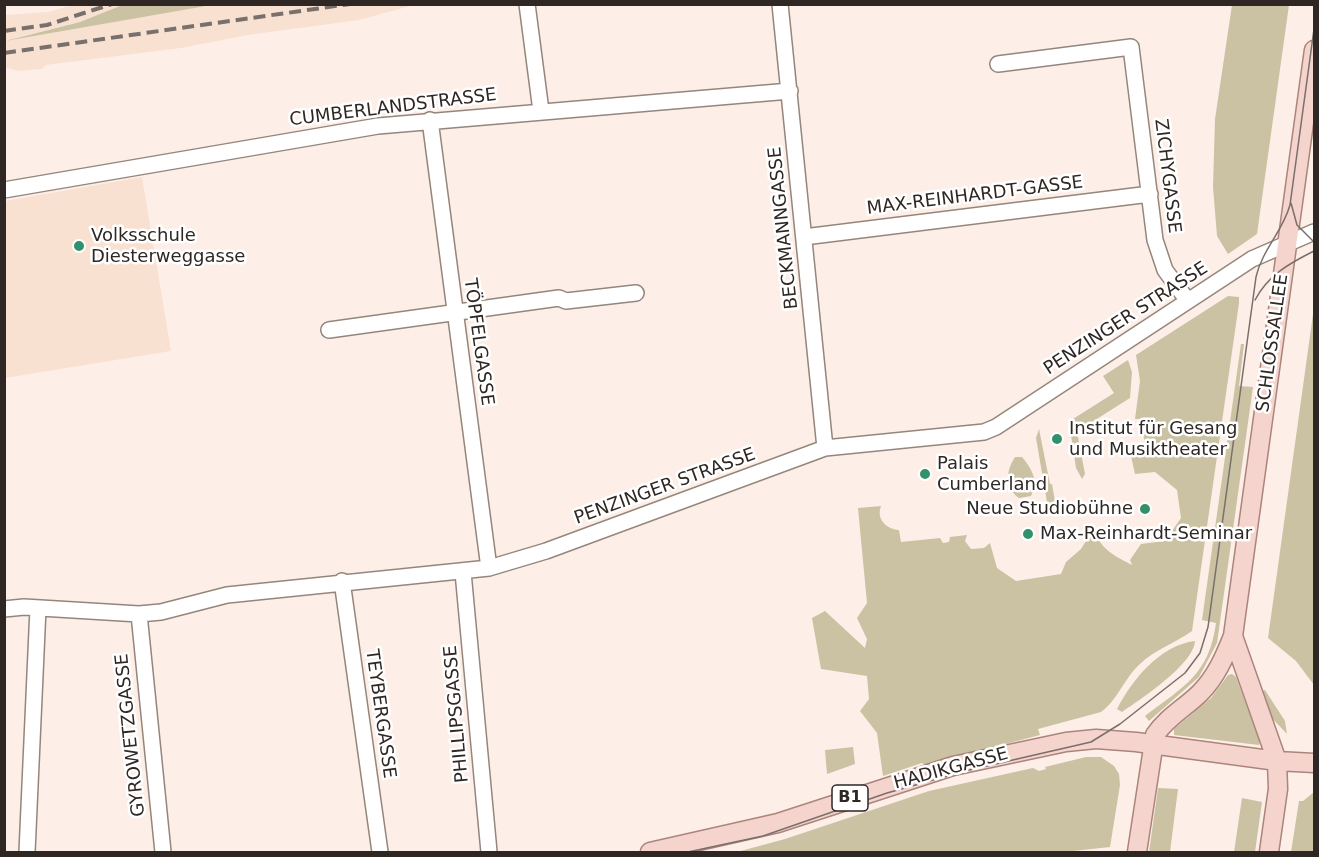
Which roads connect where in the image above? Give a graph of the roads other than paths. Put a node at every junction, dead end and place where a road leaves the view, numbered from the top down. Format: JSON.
{"nodes":[{"id":1,"x":527,"y":4,"type":"edge"},
{"id":2,"x":780,"y":4,"type":"edge"},
{"id":3,"x":1314,"y":50,"type":"edge"},
{"id":4,"x":998,"y":64,"type":"dead end"},
{"id":5,"x":790,"y":91,"type":"junction"},
{"id":6,"x":541,"y":111,"type":"junction"},
{"id":7,"x":430,"y":120,"type":"junction"},
{"id":8,"x":4,"y":190,"type":"edge"},
{"id":9,"x":1150,"y":194,"type":"junction"},
{"id":10,"x":1314,"y":232,"type":"edge"},
{"id":11,"x":804,"y":237,"type":"junction"},
{"id":12,"x":1288,"y":241,"type":"junction"},
{"id":13,"x":636,"y":293,"type":"dead end"},
{"id":14,"x":1188,"y":301,"type":"junction"},
{"id":15,"x":454,"y":313,"type":"junction"},
{"id":16,"x":329,"y":330,"type":"dead end"},
{"id":17,"x":825,"y":448,"type":"junction"},
{"id":18,"x":489,"y":568,"type":"junction"},
{"id":19,"x":463,"y":572,"type":"junction"},
{"id":20,"x":342,"y":581,"type":"junction"},
{"id":21,"x":38,"y":608,"type":"junction"},
{"id":22,"x":4,"y":609,"type":"edge"},
{"id":23,"x":139,"y":614,"type":"junction"},
{"id":24,"x":1233,"y":636,"type":"junction"},
{"id":25,"x":1269,"y":734,"type":"junction"},
{"id":26,"x":1152,"y":744,"type":"junction"},
{"id":27,"x":1277,"y":761,"type":"junction"},
{"id":28,"x":1314,"y":762,"type":"edge"},
{"id":29,"x":27,"y":852,"type":"edge"},
{"id":30,"x":163,"y":852,"type":"edge"},
{"id":31,"x":380,"y":852,"type":"edge"},
{"id":32,"x":489,"y":852,"type":"edge"},
{"id":33,"x":650,"y":852,"type":"edge"},
{"id":34,"x":1137,"y":852,"type":"edge"},
{"id":35,"x":1269,"y":852,"type":"edge"}],
"edges":[{"from":1,"to":6,"type":"street"},
{"from":2,"to":5,"type":"street","name":"BECKMANNGASSE"},
{"from":3,"to":12,"type":"main road","name":"SCHLOSSALLEE"},
{"from":4,"to":9,"type":"street","name":"ZICHYGASSE"},
{"from":5,"to":6,"type":"street","name":"CUMBERLANDSTRASSE"},
{"from":5,"to":11,"type":"street","name":"BECKMANNGASSE"},
{"from":6,"to":7,"type":"street","name":"CUMBERLANDSTRASSE"},
{"from":7,"to":8,"type":"street","name":"CUMBERLANDSTRASSE"},
{"from":7,"to":15,"type":"street","name":"TÖPFELGASSE"},
{"from":9,"to":11,"type":"street","name":"MAX-REINHARDT-GASSE"},
{"from":9,"to":14,"type":"street","name":"ZICHYGASSE"},
{"from":10,"to":12,"type":"street","name":"PENZINGER STRASSE"},
{"from":11,"to":17,"type":"street","name":"BECKMANNGASSE"},
{"from":12,"to":14,"type":"street","name":"PENZINGER STRASSE"},
{"from":12,"to":24,"type":"main road","name":"SCHLOSSALLEE"},
{"from":13,"to":15,"type":"street"},
{"from":14,"to":17,"type":"street","name":"PENZINGER STRASSE"},
{"from":15,"to":16,"type":"street"},
{"from":15,"to":18,"type":"street","name":"TÖPFELGASSE"},
{"from":17,"to":18,"type":"street","name":"PENZINGER STRASSE"},
{"from":18,"to":19,"type":"street","name":"PENZINGER STRASSE"},
{"from":19,"to":20,"type":"street","name":"PENZINGER STRASSE"},
{"from":19,"to":32,"type":"street","name":"PHILLIPSGASSE"},
{"from":20,"to":23,"type":"street","name":"PENZINGER STRASSE"},
{"from":20,"to":31,"type":"street","name":"TEYBERGASSE"},
{"from":21,"to":22,"type":"street","name":"PENZINGER STRASSE"},
{"from":21,"to":23,"type":"street","name":"PENZINGER STRASSE"},
{"from":21,"to":29,"type":"street"},
{"from":23,"to":30,"type":"street","name":"GYROWETZGASSE"},
{"from":24,"to":25,"type":"main road","name":"SCHLOSSALLEE"},
{"from":24,"to":26,"type":"main road","name":"SCHLOSSALLEE"},
{"from":25,"to":27,"type":"main road","name":"SCHLOSSALLEE"},
{"from":25,"to":28,"type":"main road"},
{"from":26,"to":27,"type":"main road","number":"B1"},
{"from":26,"to":33,"type":"main road","name":"HADIKGASSE","number":"B1"},
{"from":26,"to":34,"type":"main road"},
{"from":27,"to":28,"type":"main road","number":"B1"},
{"from":27,"to":35,"type":"main road","name":"SCHLOSSALLEE"}]}
